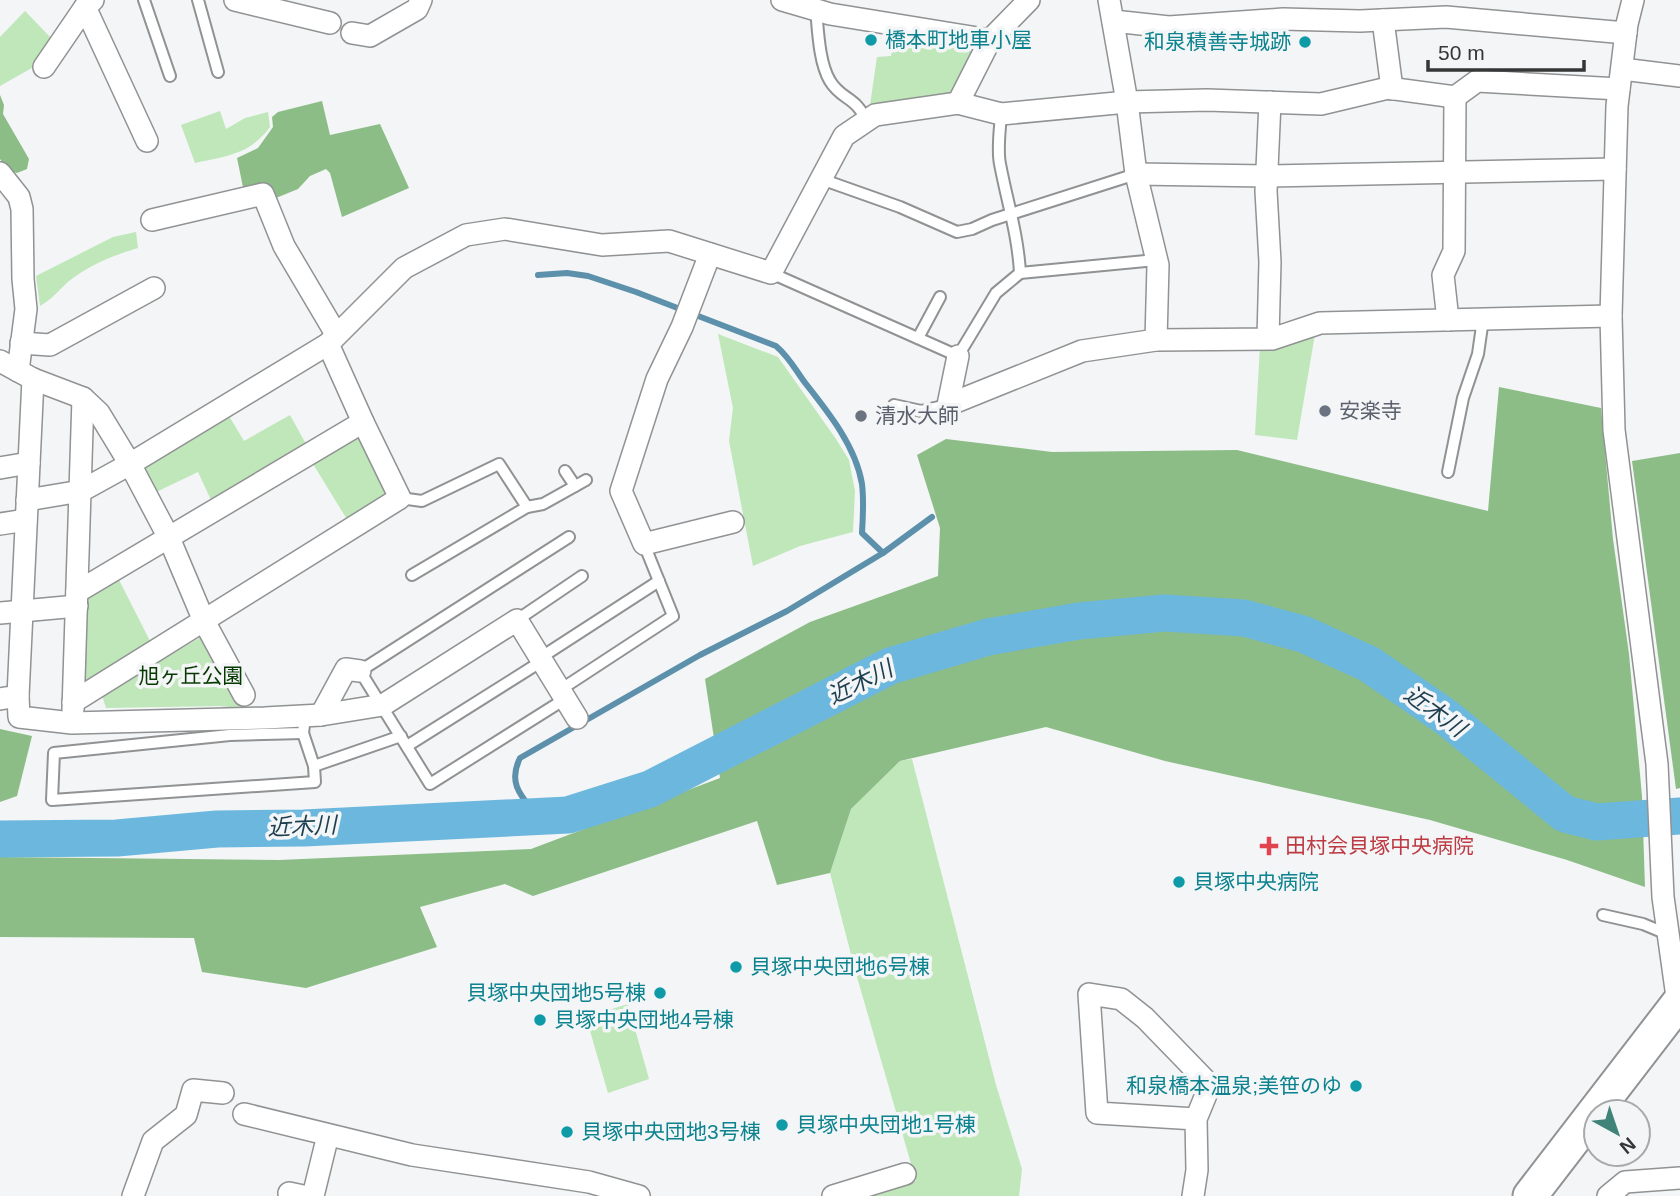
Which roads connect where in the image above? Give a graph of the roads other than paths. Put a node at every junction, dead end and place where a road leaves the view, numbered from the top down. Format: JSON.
{"nodes":[{"id":1,"x":145,"y":0,"type":"edge"},
{"id":2,"x":198,"y":0,"type":"edge"},
{"id":3,"x":235,"y":0,"type":"edge"},
{"id":4,"x":421,"y":0,"type":"edge"},
{"id":5,"x":782,"y":0,"type":"edge"},
{"id":6,"x":1029,"y":0,"type":"edge"},
{"id":7,"x":1633,"y":0,"type":"edge"},
{"id":8,"x":89,"y":4,"type":"edge"},
{"id":9,"x":823,"y":7,"type":"edge"},
{"id":10,"x":1111,"y":10,"type":"edge"},
{"id":11,"x":1376,"y":14,"type":"edge"},
{"id":12,"x":330,"y":23,"type":"dead end"},
{"id":13,"x":352,"y":33,"type":"dead end"},
{"id":14,"x":1626,"y":33,"type":"junction"},
{"id":15,"x":990,"y":40,"type":"junction"},
{"id":16,"x":44,"y":67,"type":"dead end"},
{"id":17,"x":218,"y":72,"type":"dead end"},
{"id":18,"x":170,"y":76,"type":"dead end"},
{"id":19,"x":1680,"y":76,"type":"edge"},
{"id":20,"x":1620,"y":79,"type":"junction"},
{"id":21,"x":1392,"y":89,"type":"junction"},
{"id":22,"x":1455,"y":97,"type":"junction"},
{"id":23,"x":1128,"y":102,"type":"junction"},
{"id":24,"x":1270,"y":102,"type":"junction"},
{"id":25,"x":958,"y":103,"type":"junction"},
{"id":26,"x":1001,"y":114,"type":"junction"},
{"id":27,"x":866,"y":122,"type":"junction"},
{"id":28,"x":147,"y":141,"type":"dead end"},
{"id":29,"x":1615,"y":169,"type":"junction"},
{"id":30,"x":1455,"y":172,"type":"junction"},
{"id":31,"x":0,"y":173,"type":"edge"},
{"id":32,"x":1136,"y":174,"type":"junction"},
{"id":33,"x":1267,"y":176,"type":"junction"},
{"id":34,"x":821,"y":178,"type":"junction"},
{"id":35,"x":1013,"y":215,"type":"junction"},
{"id":36,"x":152,"y":220,"type":"dead end"},
{"id":37,"x":710,"y":254,"type":"junction"},
{"id":38,"x":1156,"y":260,"type":"junction"},
{"id":39,"x":771,"y":273,"type":"junction"},
{"id":40,"x":1020,"y":273,"type":"junction"},
{"id":41,"x":154,"y":288,"type":"dead end"},
{"id":42,"x":940,"y":297,"type":"dead end"},
{"id":43,"x":1611,"y":316,"type":"junction"},
{"id":44,"x":1483,"y":319,"type":"junction"},
{"id":45,"x":1448,"y":320,"type":"junction"},
{"id":46,"x":918,"y":338,"type":"junction"},
{"id":47,"x":1268,"y":338,"type":"junction"},
{"id":48,"x":332,"y":339,"type":"junction"},
{"id":49,"x":1156,"y":340,"type":"junction"},
{"id":50,"x":21,"y":343,"type":"junction"},
{"id":51,"x":958,"y":356,"type":"junction"},
{"id":52,"x":17,"y":370,"type":"edge"},
{"id":53,"x":83,"y":398,"type":"junction"},
{"id":54,"x":894,"y":405,"type":"dead end"},
{"id":55,"x":948,"y":405,"type":"junction"},
{"id":56,"x":363,"y":422,"type":"junction"},
{"id":57,"x":29,"y":463,"type":"junction"},
{"id":58,"x":130,"y":464,"type":"junction"},
{"id":59,"x":0,"y":468,"type":"edge"},
{"id":60,"x":565,"y":471,"type":"dead end"},
{"id":61,"x":1448,"y":472,"type":"dead end"},
{"id":62,"x":586,"y":480,"type":"dead end"},
{"id":63,"x":575,"y":486,"type":"junction"},
{"id":64,"x":81,"y":491,"type":"junction"},
{"id":65,"x":400,"y":498,"type":"junction"},
{"id":66,"x":527,"y":507,"type":"junction"},
{"id":67,"x":27,"y":510,"type":"junction"},
{"id":68,"x":733,"y":522,"type":"dead end"},
{"id":69,"x":0,"y":524,"type":"edge"},
{"id":70,"x":569,"y":537,"type":"dead end"},
{"id":71,"x":169,"y":538,"type":"junction"},
{"id":72,"x":644,"y":544,"type":"junction"},
{"id":73,"x":412,"y":575,"type":"dead end"},
{"id":74,"x":582,"y":576,"type":"dead end"},
{"id":75,"x":659,"y":581,"type":"junction"},
{"id":76,"x":77,"y":599,"type":"junction"},
{"id":77,"x":22,"y":610,"type":"junction"},
{"id":78,"x":0,"y":613,"type":"edge"},
{"id":79,"x":517,"y":620,"type":"junction"},
{"id":80,"x":204,"y":621,"type":"junction"},
{"id":81,"x":541,"y":660,"type":"junction"},
{"id":82,"x":360,"y":671,"type":"junction"},
{"id":83,"x":562,"y":694,"type":"junction"},
{"id":84,"x":244,"y":695,"type":"dead end"},
{"id":85,"x":9,"y":697,"type":"edge"},
{"id":86,"x":383,"y":705,"type":"junction"},
{"id":87,"x":73,"y":712,"type":"junction"},
{"id":88,"x":577,"y":718,"type":"dead end"},
{"id":89,"x":310,"y":721,"type":"junction"},
{"id":90,"x":401,"y":736,"type":"junction"},
{"id":91,"x":407,"y":746,"type":"junction"},
{"id":92,"x":314,"y":766,"type":"junction"},
{"id":93,"x":1604,"y":915,"type":"dead end"},
{"id":94,"x":1667,"y":934,"type":"junction"},
{"id":95,"x":1679,"y":1002,"type":"edge"},
{"id":96,"x":223,"y":1093,"type":"dead end"},
{"id":97,"x":1196,"y":1119,"type":"junction"},
{"id":98,"x":257,"y":1123,"type":"dead end"},
{"id":99,"x":328,"y":1135,"type":"junction"},
{"id":100,"x":905,"y":1174,"type":"dead end"},
{"id":101,"x":1680,"y":1178,"type":"edge"},
{"id":102,"x":133,"y":1196,"type":"edge"},
{"id":103,"x":313,"y":1196,"type":"edge"},
{"id":104,"x":639,"y":1196,"type":"edge"},
{"id":105,"x":833,"y":1196,"type":"edge"},
{"id":106,"x":1193,"y":1196,"type":"edge"},
{"id":107,"x":1530,"y":1196,"type":"edge"},
{"id":108,"x":1608,"y":1196,"type":"edge"}],
"edges":[{"from":1,"to":18,"type":"lane"},
{"from":2,"to":17,"type":"lane"},
{"from":3,"to":12,"type":"street"},
{"from":4,"to":13,"type":"street"},
{"from":5,"to":9,"type":"street"},
{"from":6,"to":15,"type":"street"},
{"from":7,"to":14,"type":"street"},
{"from":8,"to":16,"type":"street"},
{"from":8,"to":28,"type":"street"},
{"from":9,"to":15,"type":"street"},
{"from":9,"to":27,"type":"lane"},
{"from":10,"to":11,"type":"street"},
{"from":10,"to":23,"type":"street"},
{"from":11,"to":14,"type":"street"},
{"from":11,"to":21,"type":"street"},
{"from":14,"to":20,"type":"street"},
{"from":15,"to":25,"type":"street"},
{"from":19,"to":20,"type":"street"},
{"from":20,"to":22,"type":"street"},
{"from":20,"to":29,"type":"street"},
{"from":21,"to":22,"type":"street"},
{"from":21,"to":24,"type":"street"},
{"from":22,"to":30,"type":"street"},
{"from":23,"to":24,"type":"street"},
{"from":23,"to":26,"type":"street"},
{"from":23,"to":32,"type":"street"},
{"from":24,"to":33,"type":"street"},
{"from":25,"to":26,"type":"street"},
{"from":25,"to":27,"type":"street"},
{"from":26,"to":35,"type":"lane"},
{"from":27,"to":34,"type":"street"},
{"from":29,"to":30,"type":"street"},
{"from":29,"to":43,"type":"street"},
{"from":30,"to":33,"type":"street"},
{"from":30,"to":45,"type":"street"},
{"from":31,"to":50,"type":"street"},
{"from":32,"to":33,"type":"street"},
{"from":32,"to":35,"type":"lane"},
{"from":32,"to":38,"type":"street"},
{"from":33,"to":47,"type":"street"},
{"from":34,"to":35,"type":"lane"},
{"from":34,"to":39,"type":"street"},
{"from":35,"to":40,"type":"lane"},
{"from":36,"to":48,"type":"street"},
{"from":37,"to":39,"type":"street"},
{"from":37,"to":48,"type":"street"},
{"from":37,"to":72,"type":"street"},
{"from":38,"to":40,"type":"lane"},
{"from":38,"to":49,"type":"street"},
{"from":39,"to":46,"type":"lane"},
{"from":40,"to":51,"type":"lane"},
{"from":41,"to":50,"type":"street"},
{"from":42,"to":46,"type":"lane"},
{"from":43,"to":44,"type":"street"},
{"from":43,"to":94,"type":"street"},
{"from":44,"to":45,"type":"street"},
{"from":44,"to":61,"type":"lane"},
{"from":45,"to":47,"type":"street"},
{"from":46,"to":51,"type":"lane"},
{"from":47,"to":49,"type":"street"},
{"from":48,"to":56,"type":"street"},
{"from":48,"to":58,"type":"street"},
{"from":49,"to":55,"type":"street"},
{"from":50,"to":52,"type":"street"},
{"from":51,"to":55,"type":"street"},
{"from":52,"to":53,"type":"street"},
{"from":52,"to":57,"type":"street"},
{"from":53,"to":58,"type":"street"},
{"from":53,"to":64,"type":"street"},
{"from":54,"to":55,"type":"lane"},
{"from":56,"to":65,"type":"street"},
{"from":56,"to":71,"type":"street"},
{"from":57,"to":59,"type":"street"},
{"from":57,"to":67,"type":"street"},
{"from":58,"to":64,"type":"street"},
{"from":58,"to":71,"type":"street"},
{"from":60,"to":63,"type":"lane"},
{"from":62,"to":63,"type":"lane"},
{"from":63,"to":66,"type":"lane"},
{"from":64,"to":67,"type":"street"},
{"from":64,"to":76,"type":"street"},
{"from":65,"to":66,"type":"lane"},
{"from":65,"to":80,"type":"street"},
{"from":66,"to":73,"type":"lane"},
{"from":67,"to":69,"type":"street"},
{"from":67,"to":77,"type":"street"},
{"from":68,"to":72,"type":"street"},
{"from":70,"to":82,"type":"lane"},
{"from":71,"to":76,"type":"street"},
{"from":71,"to":80,"type":"street"},
{"from":72,"to":75,"type":"lane"},
{"from":74,"to":79,"type":"lane"},
{"from":75,"to":81,"type":"lane"},
{"from":75,"to":83,"type":"lane"},
{"from":76,"to":77,"type":"street"},
{"from":76,"to":87,"type":"street"},
{"from":77,"to":78,"type":"street"},
{"from":77,"to":85,"type":"street"},
{"from":79,"to":81,"type":"street"},
{"from":79,"to":86,"type":"street"},
{"from":80,"to":84,"type":"street"},
{"from":80,"to":87,"type":"street"},
{"from":81,"to":83,"type":"street"},
{"from":81,"to":91,"type":"lane"},
{"from":82,"to":86,"type":"lane"},
{"from":82,"to":89,"type":"street"},
{"from":83,"to":88,"type":"street"},
{"from":83,"to":91,"type":"lane"},
{"from":85,"to":87,"type":"street"},
{"from":86,"to":89,"type":"street"},
{"from":86,"to":90,"type":"lane"},
{"from":87,"to":89,"type":"street"},
{"from":89,"to":92,"type":"lane"},
{"from":89,"to":92,"type":"lane"},
{"from":90,"to":91,"type":"lane"},
{"from":90,"to":92,"type":"lane"},
{"from":93,"to":94,"type":"lane"},
{"from":94,"to":95,"type":"street"},
{"from":95,"to":107,"type":"main road"},
{"from":96,"to":102,"type":"street"},
{"from":97,"to":97,"type":"street"},
{"from":97,"to":106,"type":"street"},
{"from":98,"to":99,"type":"street"},
{"from":99,"to":103,"type":"street"},
{"from":99,"to":104,"type":"street"},
{"from":100,"to":105,"type":"street"},
{"from":101,"to":108,"type":"street"}]}
